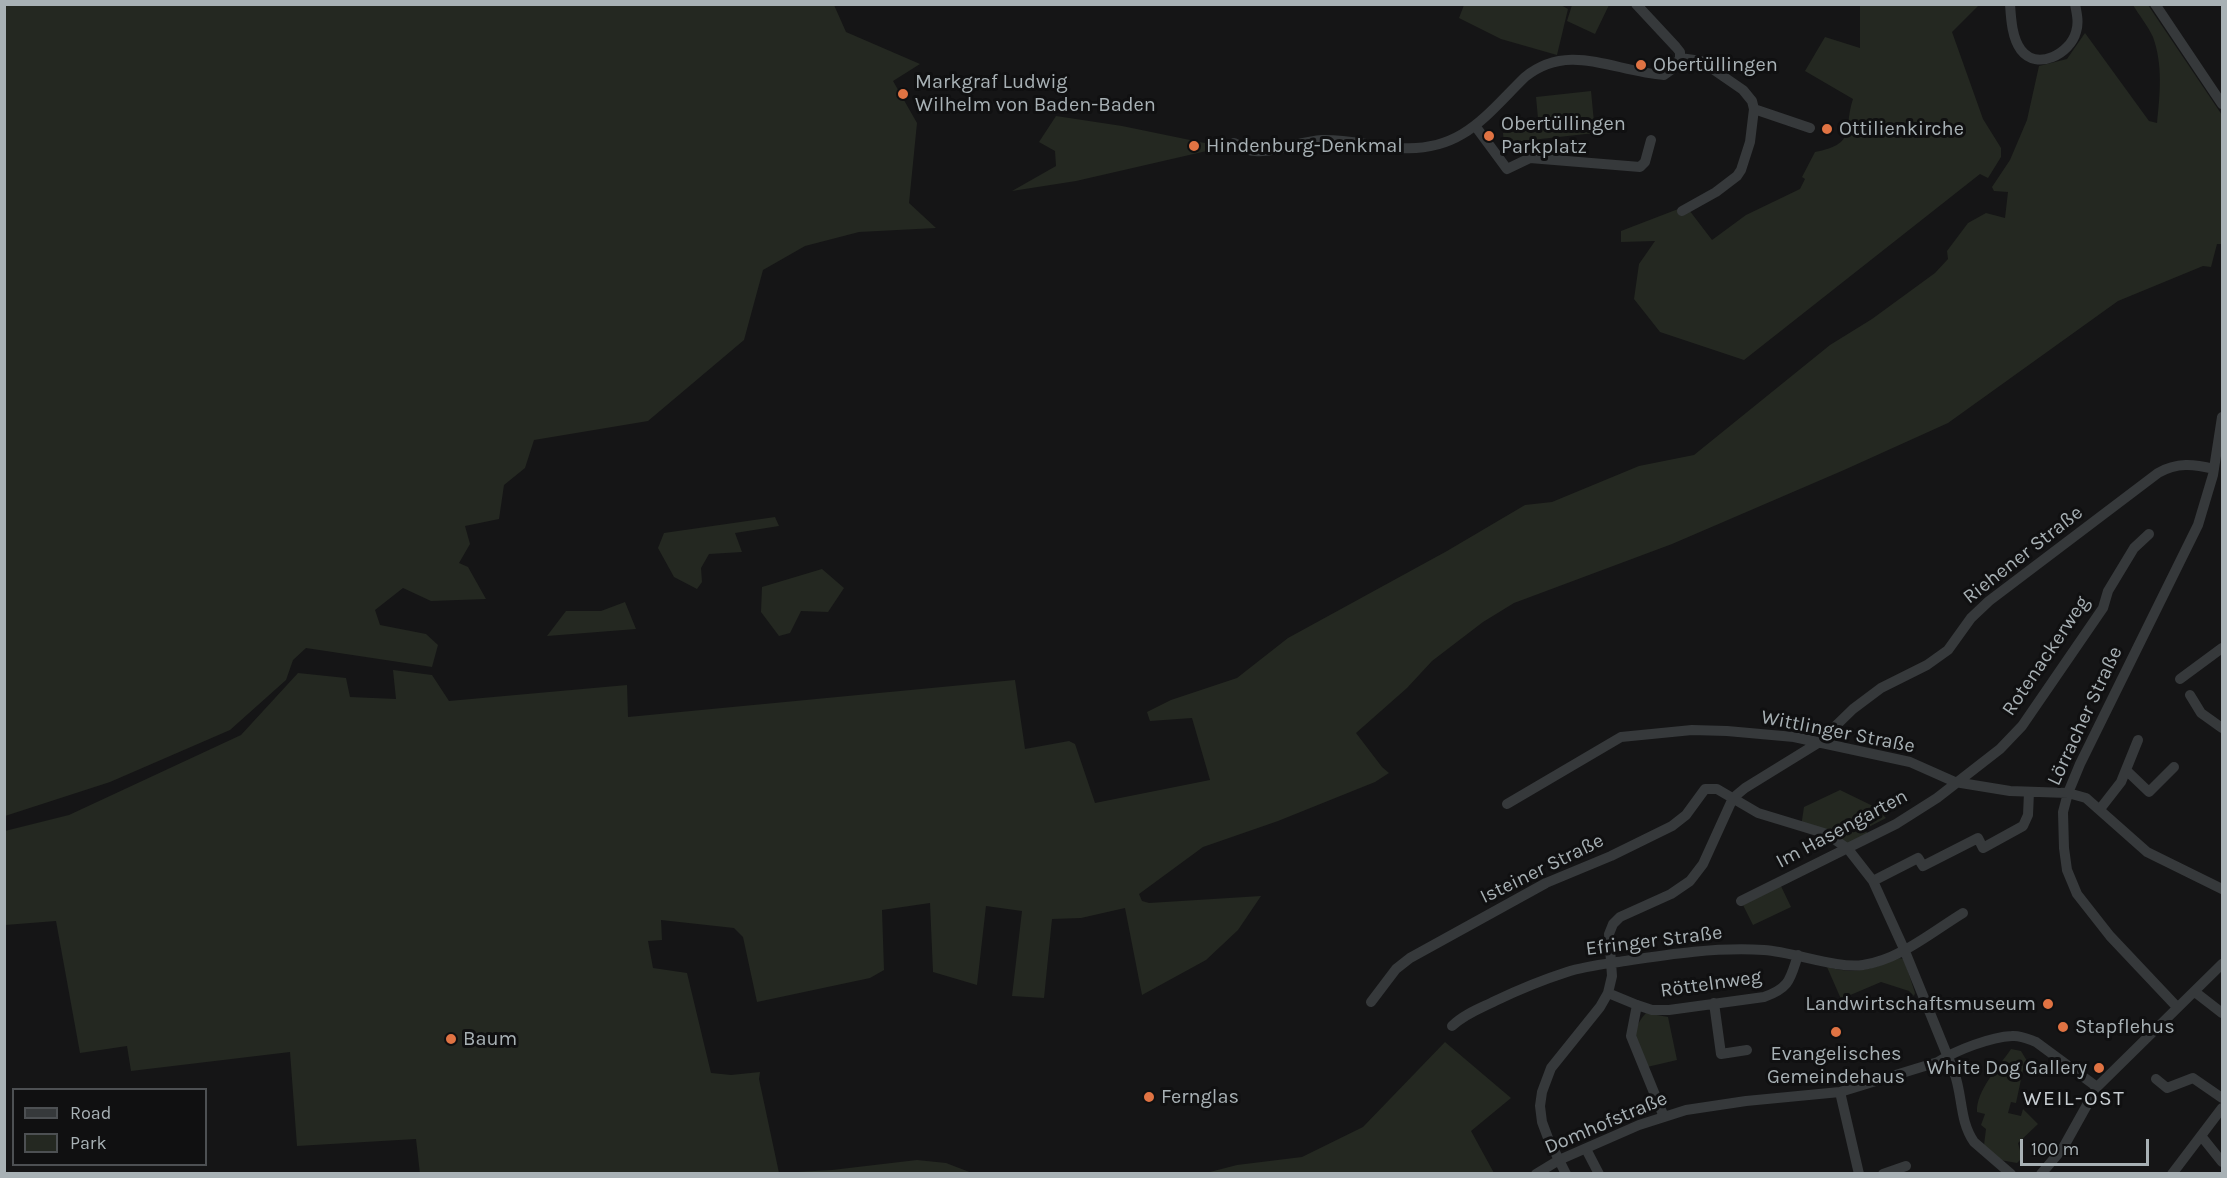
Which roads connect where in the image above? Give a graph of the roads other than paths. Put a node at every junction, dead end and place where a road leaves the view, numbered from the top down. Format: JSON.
{"nodes":[{"id":1,"x":1636,"y":4,"type":"edge"},
{"id":2,"x":2010,"y":4,"type":"edge"},
{"id":3,"x":2075,"y":4,"type":"edge"},
{"id":4,"x":2155,"y":4,"type":"edge"},
{"id":5,"x":1680,"y":57,"type":"junction"},
{"id":6,"x":2223,"y":104,"type":"edge"},
{"id":7,"x":1754,"y":109,"type":"junction"},
{"id":8,"x":1476,"y":127,"type":"junction"},
{"id":9,"x":1810,"y":128,"type":"dead end"},
{"id":10,"x":1651,"y":140,"type":"dead end"},
{"id":11,"x":1233,"y":143,"type":"dead end"},
{"id":12,"x":1682,"y":211,"type":"dead end"},
{"id":13,"x":2223,"y":417,"type":"edge"},
{"id":14,"x":2221,"y":439,"type":"edge"},
{"id":15,"x":2217,"y":473,"type":"edge"},
{"id":16,"x":2149,"y":534,"type":"dead end"},
{"id":17,"x":2223,"y":648,"type":"edge"},
{"id":18,"x":2180,"y":679,"type":"dead end"},
{"id":19,"x":2190,"y":695,"type":"dead end"},
{"id":20,"x":2223,"y":728,"type":"edge"},
{"id":21,"x":2138,"y":740,"type":"dead end"},
{"id":22,"x":1818,"y":743,"type":"junction"},
{"id":23,"x":2174,"y":767,"type":"dead end"},
{"id":24,"x":2127,"y":771,"type":"junction"},
{"id":25,"x":1955,"y":782,"type":"junction"},
{"id":26,"x":2029,"y":792,"type":"junction"},
{"id":27,"x":2068,"y":794,"type":"junction"},
{"id":28,"x":1733,"y":798,"type":"junction"},
{"id":29,"x":1507,"y":804,"type":"dead end"},
{"id":30,"x":2100,"y":809,"type":"junction"},
{"id":31,"x":1848,"y":849,"type":"junction"},
{"id":32,"x":1873,"y":881,"type":"junction"},
{"id":33,"x":2223,"y":889,"type":"edge"},
{"id":34,"x":1741,"y":901,"type":"dead end"},
{"id":35,"x":1963,"y":913,"type":"dead end"},
{"id":36,"x":1904,"y":949,"type":"junction"},
{"id":37,"x":1798,"y":955,"type":"junction"},
{"id":38,"x":1611,"y":963,"type":"junction"},
{"id":39,"x":2223,"y":964,"type":"edge"},
{"id":40,"x":2195,"y":992,"type":"junction"},
{"id":41,"x":1608,"y":993,"type":"junction"},
{"id":42,"x":1371,"y":1002,"type":"dead end"},
{"id":43,"x":1714,"y":1004,"type":"junction"},
{"id":44,"x":1637,"y":1005,"type":"junction"},
{"id":45,"x":2177,"y":1008,"type":"junction"},
{"id":46,"x":2223,"y":1013,"type":"edge"},
{"id":47,"x":1452,"y":1026,"type":"dead end"},
{"id":48,"x":1747,"y":1050,"type":"dead end"},
{"id":49,"x":1942,"y":1059,"type":"junction"},
{"id":50,"x":2157,"y":1079,"type":"dead end"},
{"id":51,"x":2097,"y":1087,"type":"junction"},
{"id":52,"x":1840,"y":1092,"type":"junction"},
{"id":53,"x":2223,"y":1098,"type":"edge"},
{"id":54,"x":2223,"y":1108,"type":"edge"},
{"id":55,"x":1664,"y":1116,"type":"junction"},
{"id":56,"x":2202,"y":1137,"type":"junction"},
{"id":57,"x":1586,"y":1149,"type":"junction"},
{"id":58,"x":1559,"y":1160,"type":"junction"},
{"id":59,"x":2223,"y":1162,"type":"edge"},
{"id":60,"x":1906,"y":1166,"type":"dead end"},
{"id":61,"x":1536,"y":1173,"type":"edge"},
{"id":62,"x":1566,"y":1173,"type":"edge"},
{"id":63,"x":1599,"y":1173,"type":"edge"},
{"id":64,"x":1859,"y":1173,"type":"edge"},
{"id":65,"x":1884,"y":1173,"type":"edge"},
{"id":66,"x":2011,"y":1173,"type":"edge"},
{"id":67,"x":2041,"y":1173,"type":"edge"},
{"id":68,"x":2172,"y":1173,"type":"edge"}],
"edges":[{"from":1,"to":5,"type":"street"},
{"from":2,"to":3,"type":"street"},
{"from":4,"to":6,"type":"street"},
{"from":5,"to":7,"type":"street"},
{"from":5,"to":8,"type":"street"},
{"from":7,"to":9,"type":"street"},
{"from":7,"to":12,"type":"street"},
{"from":8,"to":10,"type":"street"},
{"from":8,"to":11,"type":"street"},
{"from":13,"to":14,"type":"street","name":"Lörracher Straße"},
{"from":14,"to":15,"type":"street","name":"Lörracher Straße"},
{"from":15,"to":22,"type":"street","name":"Riehener Straße"},
{"from":15,"to":27,"type":"street","name":"Lörracher Straße"},
{"from":16,"to":25,"type":"street","name":"Rotenackerweg"},
{"from":17,"to":18,"type":"street"},
{"from":19,"to":20,"type":"street"},
{"from":21,"to":24,"type":"street"},
{"from":22,"to":25,"type":"street","name":"Wittlinger Straße"},
{"from":22,"to":28,"type":"street","name":"Riehener Straße"},
{"from":22,"to":29,"type":"street","name":"Wittlinger Straße"},
{"from":23,"to":24,"type":"street"},
{"from":24,"to":30,"type":"street"},
{"from":25,"to":26,"type":"street","name":"Wittlinger Straße"},
{"from":25,"to":31,"type":"street","name":"Im Hasengarten"},
{"from":26,"to":27,"type":"street","name":"Wittlinger Straße"},
{"from":26,"to":32,"type":"street"},
{"from":27,"to":30,"type":"street","name":"Wittlinger Straße"},
{"from":27,"to":45,"type":"street","name":"Lörracher Straße"},
{"from":28,"to":31,"type":"street"},
{"from":28,"to":38,"type":"street","name":"Riehener Straße"},
{"from":28,"to":42,"type":"street","name":"Isteiner Straße"},
{"from":30,"to":33,"type":"street","name":"Wittlinger Straße"},
{"from":31,"to":32,"type":"street"},
{"from":31,"to":34,"type":"street","name":"Im Hasengarten"},
{"from":32,"to":36,"type":"street"},
{"from":35,"to":36,"type":"street","name":"Efringer Straße"},
{"from":36,"to":37,"type":"street","name":"Efringer Straße"},
{"from":36,"to":49,"type":"street"},
{"from":37,"to":38,"type":"street","name":"Efringer Straße"},
{"from":37,"to":43,"type":"street","name":"Röttelnweg"},
{"from":38,"to":41,"type":"street","name":"Riehener Straße"},
{"from":38,"to":47,"type":"street","name":"Efringer Straße"},
{"from":39,"to":40,"type":"street"},
{"from":40,"to":45,"type":"street"},
{"from":40,"to":46,"type":"street"},
{"from":41,"to":44,"type":"street","name":"Röttelnweg"},
{"from":41,"to":58,"type":"street","name":"Riehener Straße"},
{"from":43,"to":44,"type":"street","name":"Röttelnweg"},
{"from":43,"to":48,"type":"street"},
{"from":44,"to":55,"type":"street"},
{"from":45,"to":51,"type":"street"},
{"from":49,"to":51,"type":"street","name":"Domhofstraße"},
{"from":49,"to":52,"type":"street","name":"Domhofstraße"},
{"from":49,"to":66,"type":"street"},
{"from":50,"to":53,"type":"street"},
{"from":51,"to":67,"type":"street"},
{"from":52,"to":55,"type":"street","name":"Domhofstraße"},
{"from":52,"to":64,"type":"street"},
{"from":54,"to":56,"type":"street"},
{"from":55,"to":57,"type":"street","name":"Domhofstraße"},
{"from":56,"to":59,"type":"street"},
{"from":56,"to":68,"type":"street"},
{"from":57,"to":58,"type":"street","name":"Domhofstraße"},
{"from":57,"to":63,"type":"street"},
{"from":58,"to":61,"type":"street","name":"Domhofstraße"},
{"from":58,"to":62,"type":"street","name":"Riehener Straße"},
{"from":60,"to":65,"type":"street"}]}
